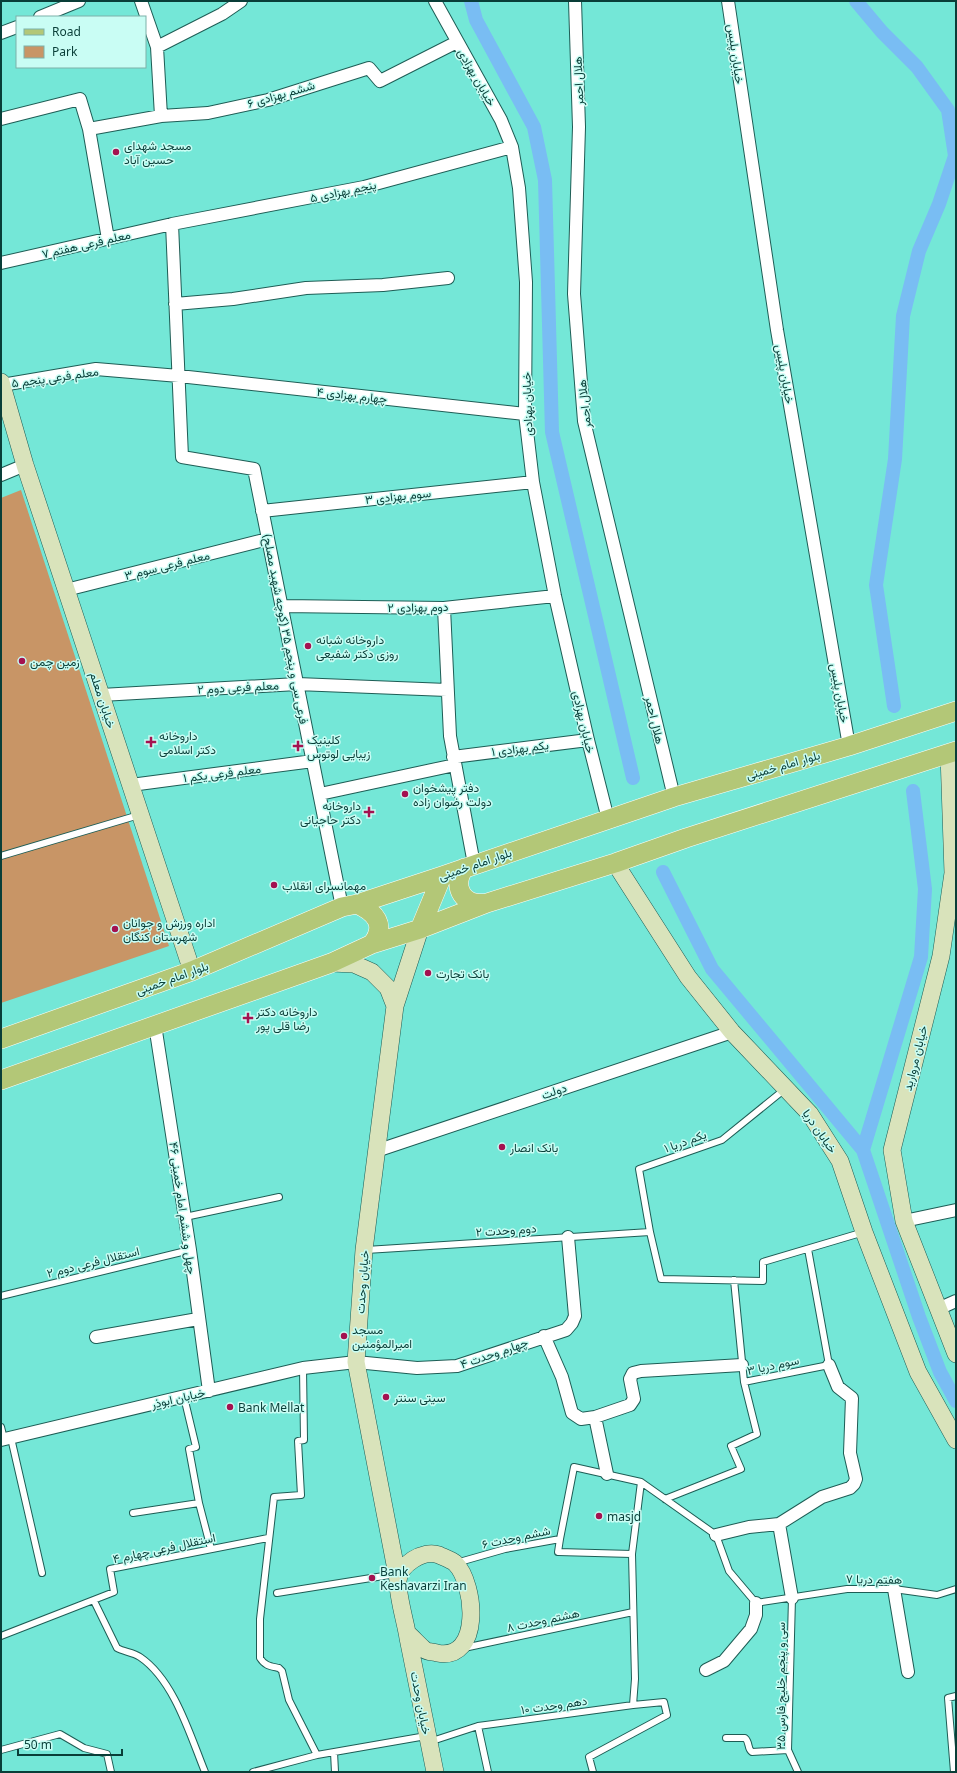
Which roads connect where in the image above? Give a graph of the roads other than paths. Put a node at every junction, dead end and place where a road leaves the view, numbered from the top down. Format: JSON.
{"nodes":[{"id":1,"x":79,"y":1,"type":"edge"},
{"id":2,"x":141,"y":1,"type":"edge"},
{"id":3,"x":241,"y":1,"type":"edge"},
{"id":4,"x":435,"y":1,"type":"edge"},
{"id":5,"x":574,"y":1,"type":"edge"},
{"id":6,"x":728,"y":1,"type":"edge"},
{"id":7,"x":42,"y":16,"type":"edge"},
{"id":8,"x":16,"y":27,"type":"edge"},
{"id":9,"x":1,"y":33,"type":"edge"},
{"id":10,"x":457,"y":42,"type":"junction"},
{"id":11,"x":157,"y":47,"type":"junction"},
{"id":12,"x":161,"y":116,"type":"junction"},
{"id":13,"x":1,"y":119,"type":"edge"},
{"id":14,"x":89,"y":129,"type":"junction"},
{"id":15,"x":512,"y":147,"type":"junction"},
{"id":16,"x":172,"y":224,"type":"junction"},
{"id":17,"x":108,"y":239,"type":"junction"},
{"id":18,"x":1,"y":263,"type":"edge"},
{"id":19,"x":448,"y":278,"type":"dead end"},
{"id":20,"x":176,"y":304,"type":"junction"},
{"id":21,"x":179,"y":376,"type":"junction"},
{"id":22,"x":2,"y":383,"type":"edge"},
{"id":23,"x":525,"y":414,"type":"junction"},
{"id":24,"x":25,"y":465,"type":"junction"},
{"id":25,"x":1,"y":475,"type":"edge"},
{"id":26,"x":533,"y":482,"type":"junction"},
{"id":27,"x":262,"y":511,"type":"junction"},
{"id":28,"x":268,"y":540,"type":"junction"},
{"id":29,"x":66,"y":590,"type":"junction"},
{"id":30,"x":554,"y":596,"type":"junction"},
{"id":31,"x":282,"y":606,"type":"junction"},
{"id":32,"x":444,"y":608,"type":"junction"},
{"id":33,"x":297,"y":684,"type":"junction"},
{"id":34,"x":447,"y":690,"type":"junction"},
{"id":35,"x":101,"y":695,"type":"junction"},
{"id":36,"x":956,"y":711,"type":"edge"},
{"id":37,"x":588,"y":740,"type":"junction"},
{"id":38,"x":849,"y":746,"type":"junction"},
{"id":39,"x":953,"y":752,"type":"edge"},
{"id":40,"x":313,"y":761,"type":"junction"},
{"id":41,"x":454,"y":761,"type":"junction"},
{"id":42,"x":131,"y":785,"type":"junction"},
{"id":43,"x":320,"y":794,"type":"junction"},
{"id":44,"x":674,"y":797,"type":"junction"},
{"id":45,"x":140,"y":815,"type":"junction"},
{"id":46,"x":608,"y":819,"type":"junction"},
{"id":47,"x":1,"y":856,"type":"edge"},
{"id":48,"x":615,"y":863,"type":"junction"},
{"id":49,"x":469,"y":866,"type":"junction"},
{"id":50,"x":442,"y":876,"type":"junction"},
{"id":51,"x":487,"y":903,"type":"junction"},
{"id":52,"x":350,"y":905,"type":"junction"},
{"id":53,"x":420,"y":929,"type":"junction"},
{"id":54,"x":372,"y":944,"type":"junction"},
{"id":55,"x":331,"y":963,"type":"junction"},
{"id":56,"x":192,"y":971,"type":"junction"},
{"id":57,"x":396,"y":1006,"type":"junction"},
{"id":58,"x":155,"y":1025,"type":"junction"},
{"id":59,"x":732,"y":1032,"type":"junction"},
{"id":60,"x":1,"y":1039,"type":"edge"},
{"id":61,"x":1,"y":1080,"type":"edge"},
{"id":62,"x":786,"y":1088,"type":"junction"},
{"id":63,"x":376,"y":1151,"type":"junction"},
{"id":64,"x":279,"y":1197,"type":"dead end"},
{"id":65,"x":956,"y":1210,"type":"edge"},
{"id":66,"x":185,"y":1217,"type":"junction"},
{"id":67,"x":904,"y":1221,"type":"junction"},
{"id":68,"x":650,"y":1232,"type":"junction"},
{"id":69,"x":864,"y":1232,"type":"junction"},
{"id":70,"x":568,"y":1237,"type":"junction"},
{"id":71,"x":808,"y":1249,"type":"junction"},
{"id":72,"x":190,"y":1250,"type":"junction"},
{"id":73,"x":364,"y":1250,"type":"junction"},
{"id":74,"x":734,"y":1280,"type":"junction"},
{"id":75,"x":1,"y":1296,"type":"edge"},
{"id":76,"x":956,"y":1301,"type":"edge"},
{"id":77,"x":938,"y":1309,"type":"junction"},
{"id":78,"x":198,"y":1319,"type":"junction"},
{"id":79,"x":544,"y":1336,"type":"junction"},
{"id":80,"x":96,"y":1338,"type":"dead end"},
{"id":81,"x":956,"y":1354,"type":"edge"},
{"id":82,"x":356,"y":1362,"type":"junction"},
{"id":83,"x":742,"y":1365,"type":"junction"},
{"id":84,"x":829,"y":1365,"type":"junction"},
{"id":85,"x":303,"y":1368,"type":"junction"},
{"id":86,"x":744,"y":1382,"type":"junction"},
{"id":87,"x":209,"y":1391,"type":"junction"},
{"id":88,"x":184,"y":1397,"type":"junction"},
{"id":89,"x":595,"y":1417,"type":"junction"},
{"id":90,"x":1,"y":1427,"type":"edge"},
{"id":91,"x":5,"y":1439,"type":"edge"},
{"id":92,"x":956,"y":1440,"type":"edge"},
{"id":93,"x":607,"y":1474,"type":"junction"},
{"id":94,"x":641,"y":1482,"type":"junction"},
{"id":95,"x":665,"y":1499,"type":"junction"},
{"id":96,"x":199,"y":1503,"type":"junction"},
{"id":97,"x":133,"y":1513,"type":"dead end"},
{"id":98,"x":780,"y":1524,"type":"junction"},
{"id":99,"x":716,"y":1535,"type":"junction"},
{"id":100,"x":268,"y":1538,"type":"junction"},
{"id":101,"x":560,"y":1539,"type":"junction"},
{"id":102,"x":212,"y":1549,"type":"junction"},
{"id":103,"x":632,"y":1554,"type":"junction"},
{"id":104,"x":454,"y":1563,"type":"junction"},
{"id":105,"x":42,"y":1573,"type":"dead end"},
{"id":106,"x":397,"y":1577,"type":"junction"},
{"id":107,"x":894,"y":1589,"type":"junction"},
{"id":108,"x":956,"y":1589,"type":"edge"},
{"id":109,"x":277,"y":1593,"type":"dead end"},
{"id":110,"x":792,"y":1598,"type":"junction"},
{"id":111,"x":94,"y":1601,"type":"junction"},
{"id":112,"x":756,"y":1604,"type":"junction"},
{"id":113,"x":633,"y":1612,"type":"junction"},
{"id":114,"x":407,"y":1633,"type":"junction"},
{"id":115,"x":1,"y":1636,"type":"edge"},
{"id":116,"x":458,"y":1650,"type":"junction"},
{"id":117,"x":706,"y":1670,"type":"dead end"},
{"id":118,"x":908,"y":1672,"type":"dead end"},
{"id":119,"x":956,"y":1696,"type":"edge"},
{"id":120,"x":633,"y":1705,"type":"junction"},
{"id":121,"x":478,"y":1726,"type":"junction"},
{"id":122,"x":726,"y":1738,"type":"dead end"},
{"id":123,"x":428,"y":1739,"type":"junction"},
{"id":124,"x":1,"y":1750,"type":"edge"},
{"id":125,"x":788,"y":1750,"type":"junction"},
{"id":126,"x":334,"y":1752,"type":"junction"},
{"id":127,"x":316,"y":1755,"type":"junction"},
{"id":128,"x":111,"y":1772,"type":"edge"},
{"id":129,"x":205,"y":1772,"type":"edge"},
{"id":130,"x":253,"y":1772,"type":"edge"},
{"id":131,"x":335,"y":1772,"type":"edge"},
{"id":132,"x":434,"y":1772,"type":"edge"},
{"id":133,"x":488,"y":1772,"type":"edge"},
{"id":134,"x":593,"y":1772,"type":"edge"},
{"id":135,"x":798,"y":1772,"type":"edge"},
{"id":136,"x":954,"y":1772,"type":"edge"}],
"edges":[{"from":1,"to":7,"type":"street"},
{"from":2,"to":11,"type":"street"},
{"from":3,"to":11,"type":"street"},
{"from":4,"to":10,"type":"street","name":"خیابان بهزادی"},
{"from":5,"to":44,"type":"street","name":"هلال احمر"},
{"from":6,"to":38,"type":"street","name":"خیابان پلیس"},
{"from":8,"to":9,"type":"street"},
{"from":10,"to":12,"type":"street","name":"ششم بهزادی ۶"},
{"from":10,"to":15,"type":"street","name":"خیابان بهزادی"},
{"from":11,"to":12,"type":"street"},
{"from":12,"to":14,"type":"street","name":"ششم بهزادی ۶"},
{"from":13,"to":14,"type":"street"},
{"from":14,"to":17,"type":"street"},
{"from":15,"to":16,"type":"street","name":"پنجم بهزادی ۵"},
{"from":15,"to":23,"type":"street","name":"خیابان بهزادی"},
{"from":16,"to":17,"type":"street","name":"معلم فرعی هفتم ۷"},
{"from":16,"to":20,"type":"street"},
{"from":17,"to":18,"type":"street","name":"معلم فرعی هفتم ۷"},
{"from":19,"to":20,"type":"street"},
{"from":20,"to":21,"type":"street"},
{"from":21,"to":22,"type":"street","name":"معلم فرعی پنجم ۵"},
{"from":21,"to":23,"type":"street","name":"چهارم بهزادی ۴"},
{"from":21,"to":27,"type":"street","name":"فرعی سی و پنجم ۳۵ (کوچه شهید مصلح)"},
{"from":22,"to":24,"type":"main road","name":"خیابان معلم"},
{"from":23,"to":26,"type":"street","name":"خیابان بهزادی"},
{"from":24,"to":25,"type":"street"},
{"from":24,"to":29,"type":"main road","name":"خیابان معلم"},
{"from":26,"to":27,"type":"street","name":"سوم بهزادی ۳"},
{"from":26,"to":30,"type":"street","name":"خیابان بهزادی"},
{"from":27,"to":28,"type":"street","name":"فرعی سی و پنجم ۳۵ (کوچه شهید مصلح)"},
{"from":28,"to":29,"type":"street","name":"معلم فرعی سوم ۳"},
{"from":28,"to":31,"type":"street","name":"فرعی سی و پنجم ۳۵ (کوچه شهید مصلح)"},
{"from":29,"to":35,"type":"main road","name":"خیابان معلم"},
{"from":30,"to":32,"type":"street","name":"دوم بهزادی ۲"},
{"from":30,"to":37,"type":"street","name":"خیابان بهزادی"},
{"from":31,"to":32,"type":"street","name":"دوم بهزادی ۲"},
{"from":31,"to":33,"type":"street","name":"فرعی سی و پنجم ۳۵ (کوچه شهید مصلح)"},
{"from":32,"to":34,"type":"street"},
{"from":33,"to":34,"type":"street","name":"معلم فرعی دوم ۲"},
{"from":33,"to":35,"type":"street","name":"معلم فرعی دوم ۲"},
{"from":33,"to":40,"type":"street","name":"فرعی سی و پنجم ۳۵ (کوچه شهید مصلح)"},
{"from":34,"to":41,"type":"street"},
{"from":35,"to":42,"type":"main road","name":"خیابان معلم"},
{"from":36,"to":38,"type":"main road","name":"بلوار امام خمینی"},
{"from":37,"to":41,"type":"street","name":"یکم بهزادی ۱"},
{"from":37,"to":46,"type":"street","name":"خیابان بهزادی"},
{"from":38,"to":44,"type":"main road","name":"بلوار امام خمینی"},
{"from":39,"to":48,"type":"main road"},
{"from":39,"to":67,"type":"main road","name":"خیابان مروارید"},
{"from":40,"to":42,"type":"street","name":"معلم فرعی یکم ۱"},
{"from":40,"to":43,"type":"street","name":"فرعی سی و پنجم ۳۵ (کوچه شهید مصلح)"},
{"from":41,"to":43,"type":"street","name":"یکم بهزادی ۱"},
{"from":41,"to":49,"type":"street"},
{"from":42,"to":45,"type":"main road","name":"خیابان معلم"},
{"from":43,"to":52,"type":"street","name":"فرعی سی و پنجم ۳۵ (کوچه شهید مصلح)"},
{"from":44,"to":46,"type":"main road","name":"بلوار امام خمینی"},
{"from":45,"to":47,"type":"lane"},
{"from":45,"to":56,"type":"main road","name":"خیابان معلم"},
{"from":46,"to":49,"type":"main road","name":"بلوار امام خمینی"},
{"from":48,"to":51,"type":"main road"},
{"from":48,"to":59,"type":"main road","name":"خیابان دریا"},
{"from":49,"to":50,"type":"main road","name":"بلوار امام خمینی"},
{"from":49,"to":51,"type":"main road"},
{"from":50,"to":52,"type":"main road","name":"بلوار امام خمینی"},
{"from":50,"to":53,"type":"main road"},
{"from":51,"to":53,"type":"main road"},
{"from":52,"to":54,"type":"main road"},
{"from":52,"to":56,"type":"main road","name":"بلوار امام خمینی"},
{"from":53,"to":54,"type":"main road"},
{"from":53,"to":57,"type":"main road","name":"خیابان وحدت"},
{"from":54,"to":55,"type":"main road"},
{"from":55,"to":57,"type":"main road"},
{"from":55,"to":58,"type":"main road"},
{"from":56,"to":60,"type":"main road","name":"بلوار امام خمینی"},
{"from":57,"to":63,"type":"main road","name":"خیابان وحدت"},
{"from":58,"to":61,"type":"main road"},
{"from":58,"to":66,"type":"street","name":"چهل و ششم امام خمینی ۴۶"},
{"from":59,"to":62,"type":"main road","name":"خیابان دریا"},
{"from":59,"to":63,"type":"street","name":"دولت"},
{"from":62,"to":68,"type":"lane","name":"یکم دریا ۱"},
{"from":62,"to":69,"type":"main road","name":"خیابان دریا"},
{"from":63,"to":73,"type":"main road","name":"خیابان وحدت"},
{"from":64,"to":66,"type":"lane"},
{"from":65,"to":67,"type":"street"},
{"from":66,"to":72,"type":"street","name":"چهل و ششم امام خمینی ۴۶"},
{"from":67,"to":77,"type":"main road","name":"خیابان مروارید"},
{"from":68,"to":70,"type":"lane","name":"دوم وحدت ۲"},
{"from":68,"to":74,"type":"lane"},
{"from":69,"to":71,"type":"lane"},
{"from":69,"to":92,"type":"main road","name":"خیابان دریا"},
{"from":70,"to":73,"type":"lane","name":"دوم وحدت ۲"},
{"from":70,"to":79,"type":"street","name":"چهارم وحدت ۴"},
{"from":71,"to":74,"type":"lane"},
{"from":71,"to":84,"type":"lane"},
{"from":72,"to":75,"type":"lane","name":"استقلال فرعی دوم ۲"},
{"from":72,"to":78,"type":"street","name":"چهل و ششم امام خمینی ۴۶"},
{"from":73,"to":82,"type":"main road","name":"خیابان وحدت"},
{"from":74,"to":83,"type":"lane"},
{"from":76,"to":77,"type":"street"},
{"from":77,"to":81,"type":"main road","name":"خیابان مروارید"},
{"from":78,"to":80,"type":"street"},
{"from":78,"to":87,"type":"street","name":"چهل و ششم امام خمینی ۴۶"},
{"from":79,"to":82,"type":"street","name":"چهارم وحدت ۴"},
{"from":79,"to":89,"type":"street"},
{"from":82,"to":85,"type":"street","name":"خیابان ابوذر"},
{"from":82,"to":106,"type":"main road","name":"خیابان وحدت"},
{"from":83,"to":86,"type":"lane"},
{"from":83,"to":89,"type":"street"},
{"from":84,"to":86,"type":"lane","name":"سوم دریا ۳"},
{"from":84,"to":98,"type":"street"},
{"from":85,"to":87,"type":"street","name":"خیابان ابوذر"},
{"from":85,"to":100,"type":"lane"},
{"from":86,"to":95,"type":"lane","name":"سوم دریا ۳"},
{"from":87,"to":88,"type":"street","name":"خیابان ابوذر"},
{"from":88,"to":91,"type":"street","name":"خیابان ابوذر"},
{"from":88,"to":96,"type":"lane"},
{"from":89,"to":93,"type":"street"},
{"from":90,"to":91,"type":"lane"},
{"from":91,"to":105,"type":"lane"},
{"from":93,"to":94,"type":"lane","name":"ششم وحدت ۶"},
{"from":93,"to":101,"type":"lane","name":"ششم وحدت ۶"},
{"from":94,"to":95,"type":"lane"},
{"from":94,"to":103,"type":"lane"},
{"from":95,"to":99,"type":"lane"},
{"from":96,"to":97,"type":"lane"},
{"from":96,"to":102,"type":"lane"},
{"from":98,"to":99,"type":"street"},
{"from":98,"to":110,"type":"street"},
{"from":99,"to":112,"type":"lane"},
{"from":100,"to":102,"type":"lane","name":"استقلال فرعی چهارم ۴"},
{"from":100,"to":127,"type":"lane"},
{"from":101,"to":103,"type":"lane"},
{"from":101,"to":104,"type":"lane","name":"ششم وحدت ۶"},
{"from":102,"to":111,"type":"lane","name":"استقلال فرعی چهارم ۴"},
{"from":103,"to":113,"type":"lane"},
{"from":104,"to":106,"type":"main road"},
{"from":104,"to":116,"type":"main road"},
{"from":106,"to":109,"type":"lane"},
{"from":106,"to":114,"type":"main road"},
{"from":107,"to":108,"type":"lane","name":"هفتم دریا ۷"},
{"from":107,"to":110,"type":"lane","name":"هفتم دریا ۷"},
{"from":107,"to":118,"type":"street"},
{"from":110,"to":112,"type":"lane","name":"هفتم دریا ۷"},
{"from":110,"to":125,"type":"lane","name":"سی و پنجم خلیج فارس ۳۵"},
{"from":111,"to":115,"type":"lane","name":"استقلال فرعی چهارم ۴"},
{"from":111,"to":129,"type":"lane"},
{"from":112,"to":117,"type":"street"},
{"from":113,"to":116,"type":"lane","name":"هشتم وحدت ۸"},
{"from":113,"to":120,"type":"lane"},
{"from":114,"to":116,"type":"main road"},
{"from":114,"to":123,"type":"main road","name":"خیابان وحدت"},
{"from":119,"to":136,"type":"lane"},
{"from":120,"to":121,"type":"lane","name":"دهم وحدت ۱۰"},
{"from":120,"to":134,"type":"lane","name":"دهم وحدت ۱۰"},
{"from":121,"to":123,"type":"lane","name":"دهم وحدت ۱۰"},
{"from":121,"to":133,"type":"lane"},
{"from":122,"to":125,"type":"lane"},
{"from":123,"to":126,"type":"lane","name":"دهم وحدت ۱۰"},
{"from":123,"to":132,"type":"main road","name":"خیابان وحدت"},
{"from":124,"to":128,"type":"lane"},
{"from":125,"to":135,"type":"lane","name":"سی و پنجم خلیج فارس ۳۵"},
{"from":126,"to":127,"type":"lane","name":"دهم وحدت ۱۰"},
{"from":126,"to":131,"type":"lane"},
{"from":127,"to":130,"type":"lane","name":"دهم وحدت ۱۰"}]}
